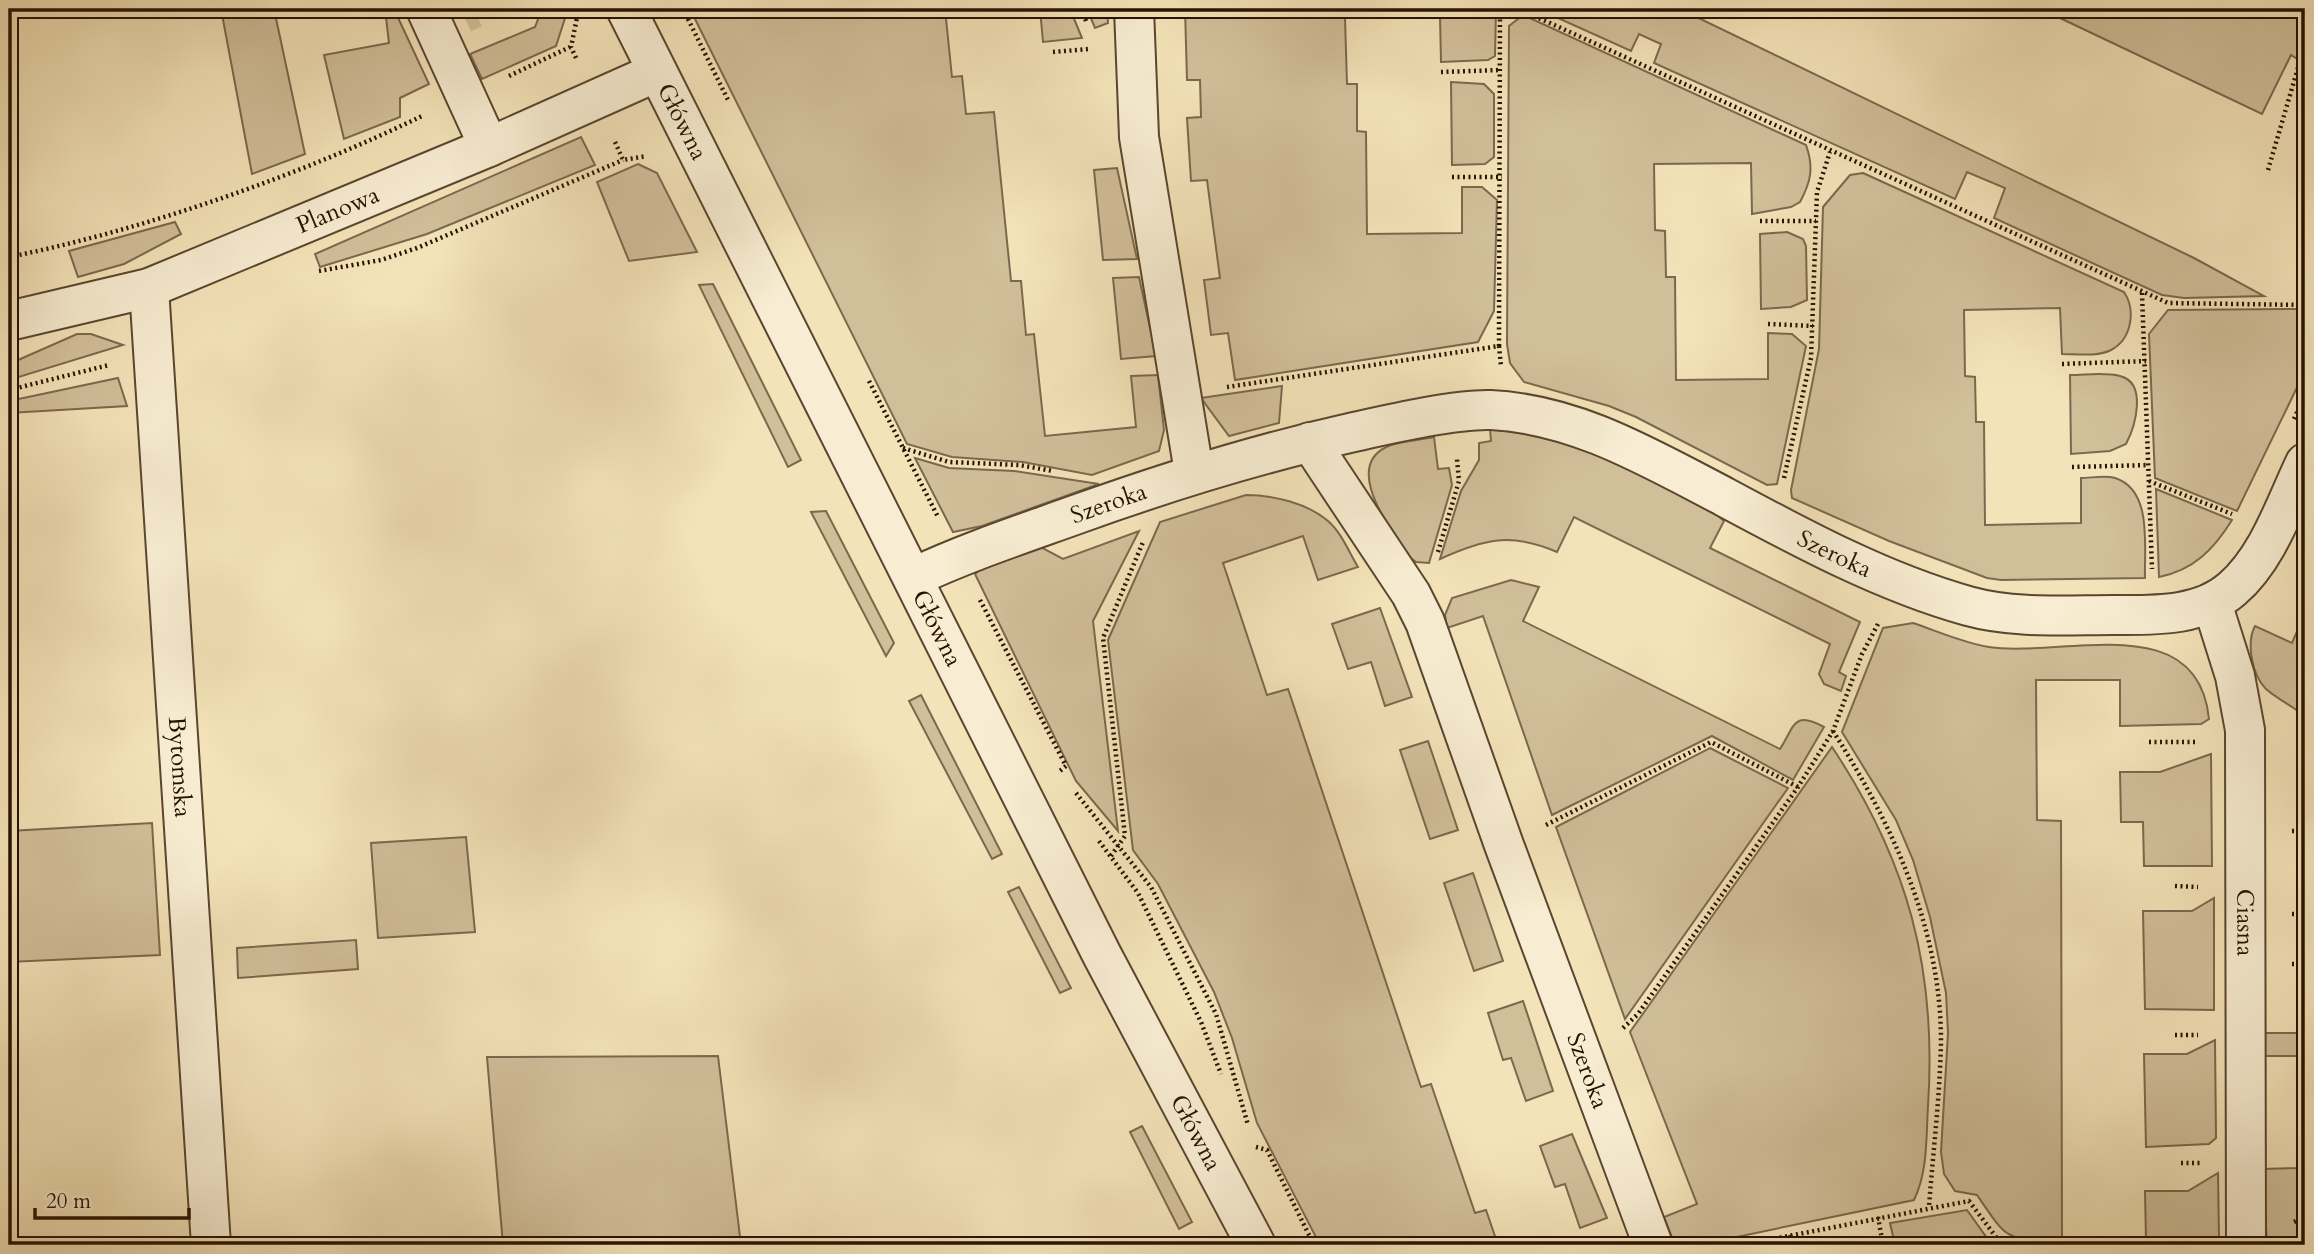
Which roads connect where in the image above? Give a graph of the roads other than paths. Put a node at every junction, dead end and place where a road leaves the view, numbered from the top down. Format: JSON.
{"nodes":[{"id":1,"x":626,"y":9,"type":"edge"},
{"id":2,"x":1134,"y":9,"type":"edge"},
{"id":3,"x":441,"y":16,"type":"edge"},
{"id":4,"x":657,"y":72,"type":"junction"},
{"id":5,"x":489,"y":146,"type":"junction"},
{"id":6,"x":149,"y":288,"type":"junction"},
{"id":7,"x":9,"y":321,"type":"edge"},
{"id":8,"x":1310,"y":442,"type":"junction"},
{"id":9,"x":2305,"y":463,"type":"edge"},
{"id":10,"x":1194,"y":472,"type":"junction"},
{"id":11,"x":914,"y":577,"type":"junction"},
{"id":12,"x":2212,"y":603,"type":"junction"},
{"id":13,"x":211,"y":1245,"type":"edge"},
{"id":14,"x":1256,"y":1245,"type":"edge"},
{"id":15,"x":1653,"y":1245,"type":"edge"},
{"id":16,"x":2246,"y":1245,"type":"edge"}],
"edges":[{"from":1,"to":4,"type":"street","name":"Główna"},
{"from":2,"to":10,"type":"street"},
{"from":3,"to":5,"type":"street"},
{"from":4,"to":5,"type":"street","name":"Planowa"},
{"from":4,"to":11,"type":"street","name":"Główna"},
{"from":5,"to":6,"type":"street","name":"Planowa"},
{"from":6,"to":7,"type":"street","name":"Planowa"},
{"from":6,"to":13,"type":"street","name":"Bytomska"},
{"from":8,"to":10,"type":"street","name":"Szeroka"},
{"from":8,"to":12,"type":"street","name":"Szeroka"},
{"from":8,"to":15,"type":"street","name":"Szeroka"},
{"from":9,"to":12,"type":"street","name":"Szeroka"},
{"from":10,"to":11,"type":"street","name":"Szeroka"},
{"from":11,"to":14,"type":"street","name":"Główna"},
{"from":12,"to":16,"type":"street","name":"Ciasna"}]}
